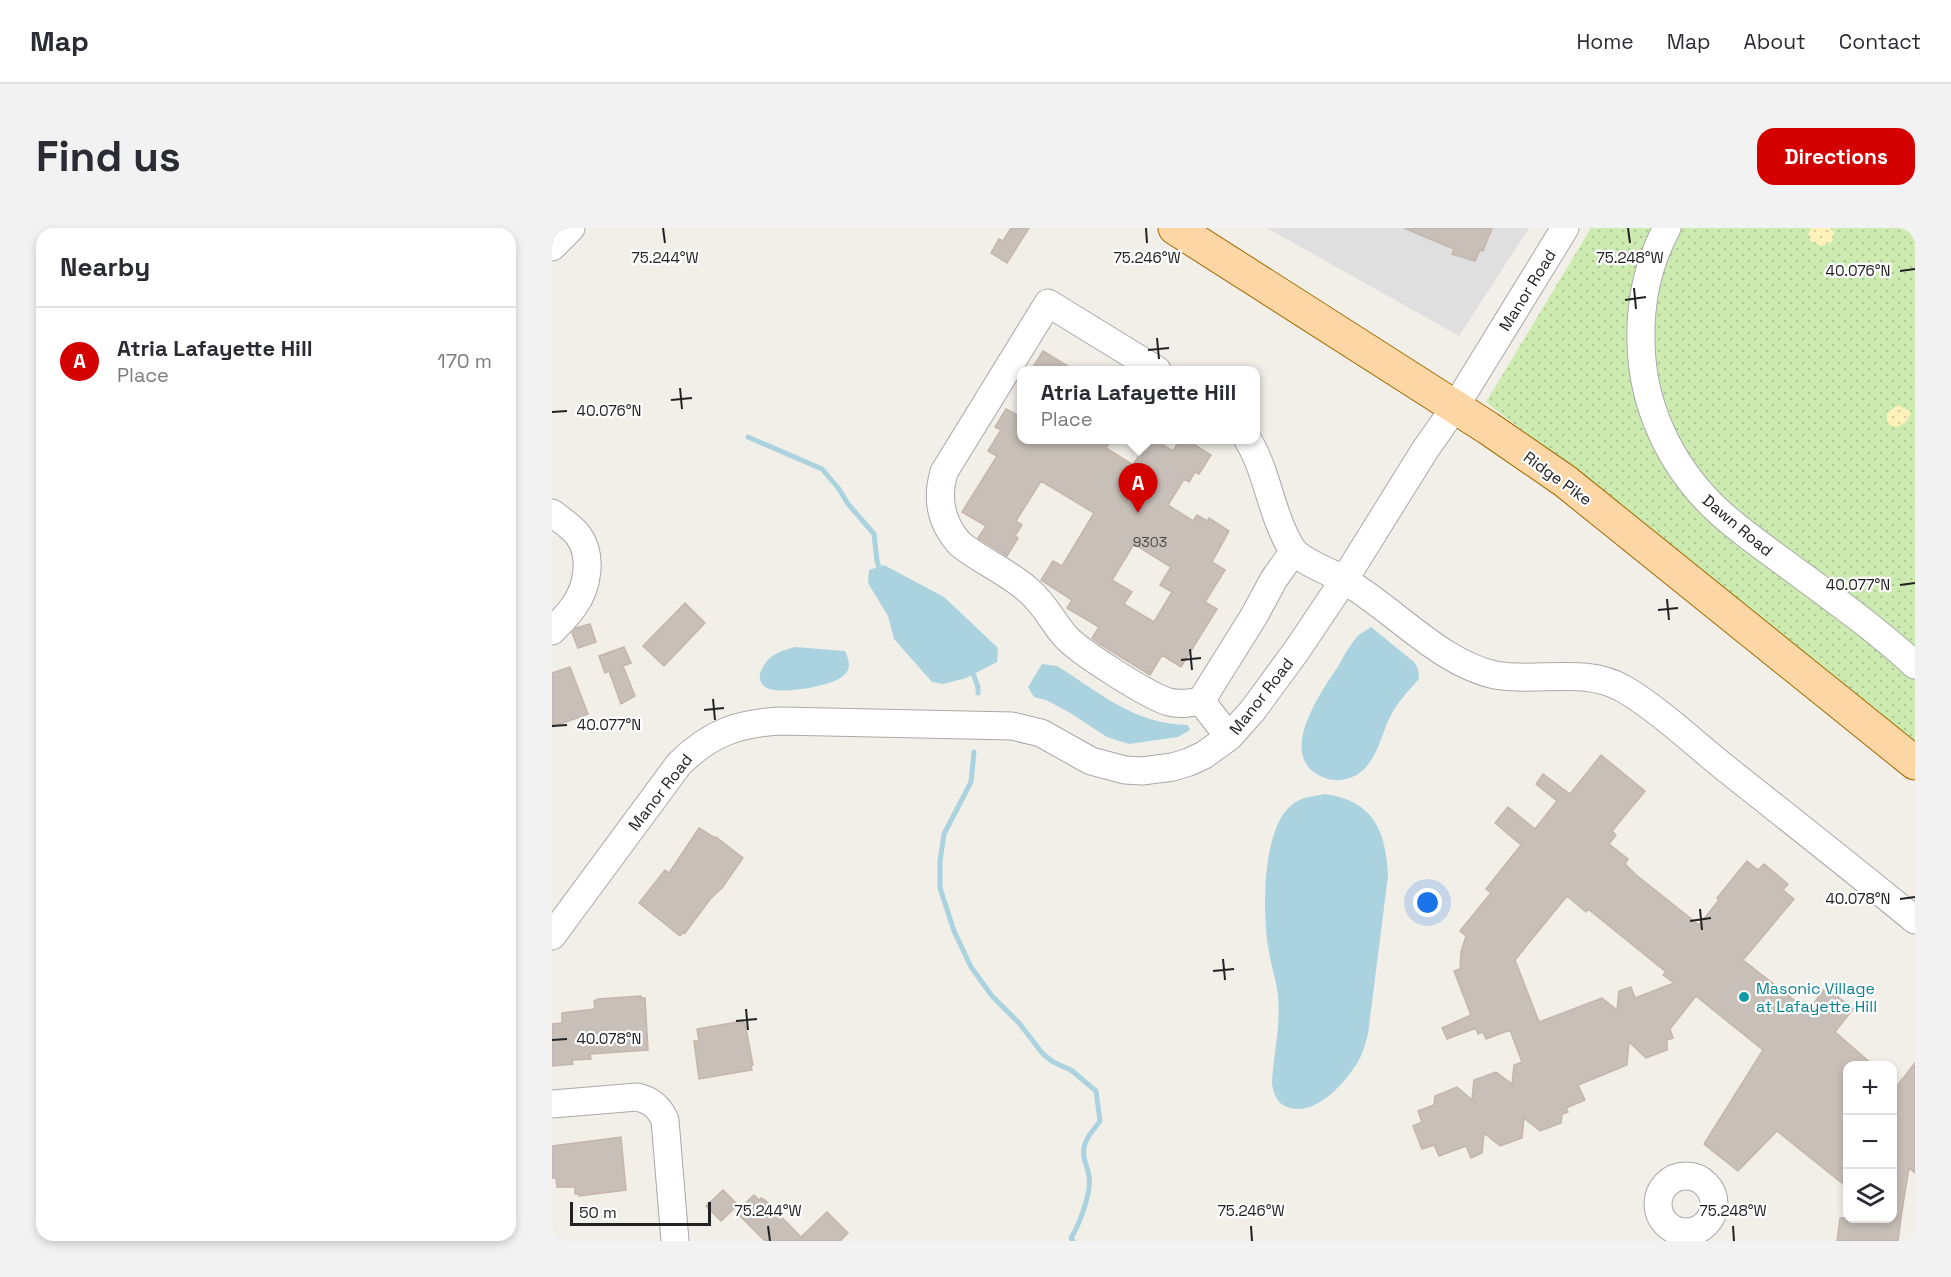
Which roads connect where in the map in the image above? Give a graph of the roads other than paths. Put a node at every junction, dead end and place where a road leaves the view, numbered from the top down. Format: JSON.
{"nodes":[{"id":1,"x":571,"y":228,"type":"edge"},
{"id":2,"x":1175,"y":228,"type":"edge"},
{"id":3,"x":1565,"y":228,"type":"edge"},
{"id":4,"x":1667,"y":228,"type":"edge"},
{"id":5,"x":552,"y":247,"type":"edge"},
{"id":6,"x":1150,"y":366,"type":"edge"},
{"id":7,"x":1455,"y":407,"type":"junction"},
{"id":8,"x":1250,"y":444,"type":"edge"},
{"id":9,"x":552,"y":513,"type":"edge"},
{"id":10,"x":1294,"y":551,"type":"junction"},
{"id":11,"x":1344,"y":580,"type":"junction"},
{"id":12,"x":552,"y":631,"type":"edge"},
{"id":13,"x":1915,"y":665,"type":"edge"},
{"id":14,"x":1201,"y":701,"type":"junction"},
{"id":15,"x":1229,"y":737,"type":"junction"},
{"id":16,"x":1915,"y":763,"type":"edge"},
{"id":17,"x":1915,"y":920,"type":"edge"},
{"id":18,"x":552,"y":936,"type":"edge"},
{"id":19,"x":552,"y":1104,"type":"edge"},
{"id":20,"x":675,"y":1241,"type":"edge"}],
"edges":[{"from":1,"to":5,"type":"street"},
{"from":2,"to":7,"type":"main road","name":"Ridge Pike"},
{"from":3,"to":7,"type":"street","name":"Manor Road"},
{"from":4,"to":13,"type":"street","name":"Dawn Road"},
{"from":6,"to":14,"type":"street"},
{"from":7,"to":11,"type":"street","name":"Manor Road"},
{"from":7,"to":16,"type":"main road","name":"Ridge Pike"},
{"from":8,"to":10,"type":"street"},
{"from":9,"to":12,"type":"street"},
{"from":10,"to":11,"type":"street"},
{"from":10,"to":14,"type":"street"},
{"from":11,"to":15,"type":"street","name":"Manor Road"},
{"from":11,"to":17,"type":"street"},
{"from":14,"to":15,"type":"street"},
{"from":15,"to":18,"type":"street","name":"Manor Road"},
{"from":19,"to":20,"type":"street"}]}
